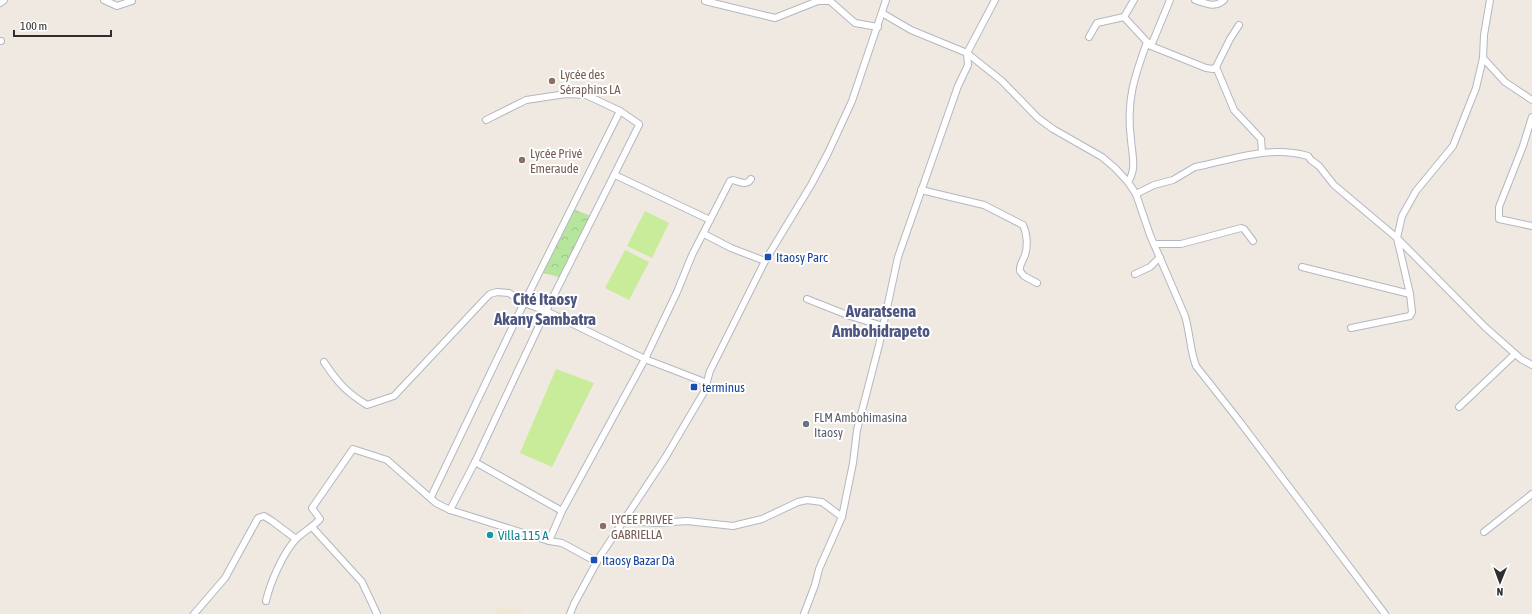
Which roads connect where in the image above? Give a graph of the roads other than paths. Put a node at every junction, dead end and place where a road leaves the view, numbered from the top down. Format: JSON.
{"nodes":[{"id":1,"x":4,"y":0,"type":"edge"},
{"id":2,"x":104,"y":0,"type":"edge"},
{"id":3,"x":705,"y":0,"type":"edge"},
{"id":4,"x":886,"y":0,"type":"edge"},
{"id":5,"x":995,"y":0,"type":"edge"},
{"id":6,"x":1134,"y":0,"type":"edge"},
{"id":7,"x":1170,"y":0,"type":"edge"},
{"id":8,"x":1195,"y":0,"type":"edge"},
{"id":9,"x":1224,"y":0,"type":"edge"},
{"id":10,"x":1490,"y":0,"type":"edge"},
{"id":11,"x":132,"y":1,"type":"dead end"},
{"id":12,"x":0,"y":3,"type":"edge"},
{"id":13,"x":882,"y":13,"type":"junction"},
{"id":14,"x":1124,"y":17,"type":"junction"},
{"id":15,"x":1239,"y":25,"type":"dead end"},
{"id":16,"x":878,"y":27,"type":"junction"},
{"id":17,"x":1089,"y":37,"type":"dead end"},
{"id":18,"x":1149,"y":44,"type":"junction"},
{"id":19,"x":967,"y":53,"type":"junction"},
{"id":20,"x":1483,"y":58,"type":"junction"},
{"id":21,"x":1216,"y":67,"type":"junction"},
{"id":22,"x":1532,"y":100,"type":"edge"},
{"id":23,"x":620,"y":111,"type":"junction"},
{"id":24,"x":1532,"y":117,"type":"edge"},
{"id":25,"x":486,"y":120,"type":"dead end"},
{"id":26,"x":1262,"y":152,"type":"junction"},
{"id":27,"x":615,"y":175,"type":"junction"},
{"id":28,"x":751,"y":179,"type":"dead end"},
{"id":29,"x":1128,"y":182,"type":"junction"},
{"id":30,"x":921,"y":190,"type":"junction"},
{"id":31,"x":1136,"y":194,"type":"junction"},
{"id":32,"x":710,"y":220,"type":"junction"},
{"id":33,"x":1532,"y":226,"type":"edge"},
{"id":34,"x":704,"y":234,"type":"junction"},
{"id":35,"x":1397,"y":238,"type":"junction"},
{"id":36,"x":1253,"y":241,"type":"dead end"},
{"id":37,"x":1154,"y":244,"type":"junction"},
{"id":38,"x":1160,"y":257,"type":"junction"},
{"id":39,"x":765,"y":261,"type":"junction"},
{"id":40,"x":1302,"y":267,"type":"dead end"},
{"id":41,"x":1135,"y":274,"type":"dead end"},
{"id":42,"x":1037,"y":283,"type":"dead end"},
{"id":43,"x":1410,"y":294,"type":"junction"},
{"id":44,"x":807,"y":299,"type":"dead end"},
{"id":45,"x":524,"y":303,"type":"junction"},
{"id":46,"x":546,"y":311,"type":"junction"},
{"id":47,"x":883,"y":326,"type":"junction"},
{"id":48,"x":1351,"y":328,"type":"dead end"},
{"id":49,"x":1515,"y":354,"type":"junction"},
{"id":50,"x":645,"y":359,"type":"junction"},
{"id":51,"x":324,"y":362,"type":"dead end"},
{"id":52,"x":1532,"y":365,"type":"edge"},
{"id":53,"x":707,"y":383,"type":"junction"},
{"id":54,"x":1459,"y":407,"type":"dead end"},
{"id":55,"x":475,"y":462,"type":"junction"},
{"id":56,"x":1532,"y":494,"type":"edge"},
{"id":57,"x":431,"y":497,"type":"junction"},
{"id":58,"x":450,"y":510,"type":"junction"},
{"id":59,"x":562,"y":512,"type":"junction"},
{"id":60,"x":842,"y":517,"type":"junction"},
{"id":61,"x":624,"y":521,"type":"junction"},
{"id":62,"x":312,"y":527,"type":"junction"},
{"id":63,"x":1484,"y":532,"type":"dead end"},
{"id":64,"x":296,"y":539,"type":"junction"},
{"id":65,"x":549,"y":541,"type":"junction"},
{"id":66,"x":597,"y":562,"type":"junction"},
{"id":67,"x":266,"y":601,"type":"dead end"},
{"id":68,"x":194,"y":614,"type":"edge"},
{"id":69,"x":377,"y":614,"type":"edge"},
{"id":70,"x":570,"y":614,"type":"edge"},
{"id":71,"x":804,"y":614,"type":"edge"},
{"id":72,"x":1384,"y":614,"type":"edge"}],
"edges":[{"from":1,"to":12,"type":"street"},
{"from":2,"to":11,"type":"street"},
{"from":3,"to":16,"type":"street"},
{"from":4,"to":13,"type":"street"},
{"from":5,"to":19,"type":"street"},
{"from":6,"to":14,"type":"street"},
{"from":7,"to":18,"type":"street"},
{"from":8,"to":9,"type":"street"},
{"from":10,"to":20,"type":"street"},
{"from":13,"to":16,"type":"street"},
{"from":13,"to":19,"type":"street"},
{"from":14,"to":17,"type":"street"},
{"from":14,"to":18,"type":"street"},
{"from":15,"to":21,"type":"street"},
{"from":16,"to":39,"type":"street"},
{"from":18,"to":21,"type":"street"},
{"from":18,"to":29,"type":"street"},
{"from":19,"to":29,"type":"street"},
{"from":19,"to":30,"type":"street"},
{"from":20,"to":22,"type":"street"},
{"from":20,"to":35,"type":"street"},
{"from":21,"to":26,"type":"street"},
{"from":23,"to":25,"type":"street"},
{"from":23,"to":27,"type":"street"},
{"from":23,"to":45,"type":"street"},
{"from":24,"to":33,"type":"street"},
{"from":26,"to":31,"type":"street"},
{"from":26,"to":35,"type":"street"},
{"from":27,"to":32,"type":"street"},
{"from":27,"to":46,"type":"street"},
{"from":28,"to":32,"type":"street"},
{"from":29,"to":31,"type":"street"},
{"from":30,"to":42,"type":"street"},
{"from":30,"to":47,"type":"street"},
{"from":31,"to":37,"type":"street"},
{"from":32,"to":34,"type":"street"},
{"from":34,"to":39,"type":"street"},
{"from":34,"to":50,"type":"street"},
{"from":35,"to":43,"type":"street"},
{"from":35,"to":49,"type":"street"},
{"from":36,"to":37,"type":"street"},
{"from":37,"to":38,"type":"street"},
{"from":38,"to":41,"type":"street"},
{"from":38,"to":72,"type":"street"},
{"from":39,"to":53,"type":"street"},
{"from":40,"to":43,"type":"street"},
{"from":43,"to":48,"type":"street"},
{"from":44,"to":47,"type":"street"},
{"from":45,"to":46,"type":"street"},
{"from":45,"to":51,"type":"street"},
{"from":45,"to":57,"type":"street"},
{"from":46,"to":50,"type":"street"},
{"from":46,"to":55,"type":"street"},
{"from":47,"to":60,"type":"street"},
{"from":49,"to":52,"type":"street"},
{"from":49,"to":54,"type":"street"},
{"from":50,"to":53,"type":"street"},
{"from":50,"to":59,"type":"street"},
{"from":53,"to":61,"type":"street"},
{"from":55,"to":58,"type":"street"},
{"from":55,"to":59,"type":"street"},
{"from":56,"to":63,"type":"street"},
{"from":57,"to":58,"type":"street"},
{"from":57,"to":62,"type":"street"},
{"from":58,"to":65,"type":"street"},
{"from":59,"to":65,"type":"street"},
{"from":60,"to":61,"type":"street"},
{"from":60,"to":71,"type":"street"},
{"from":61,"to":66,"type":"street"},
{"from":62,"to":64,"type":"street"},
{"from":62,"to":69,"type":"street"},
{"from":64,"to":67,"type":"street"},
{"from":64,"to":68,"type":"street"},
{"from":65,"to":66,"type":"street"},
{"from":66,"to":70,"type":"street"}]}
